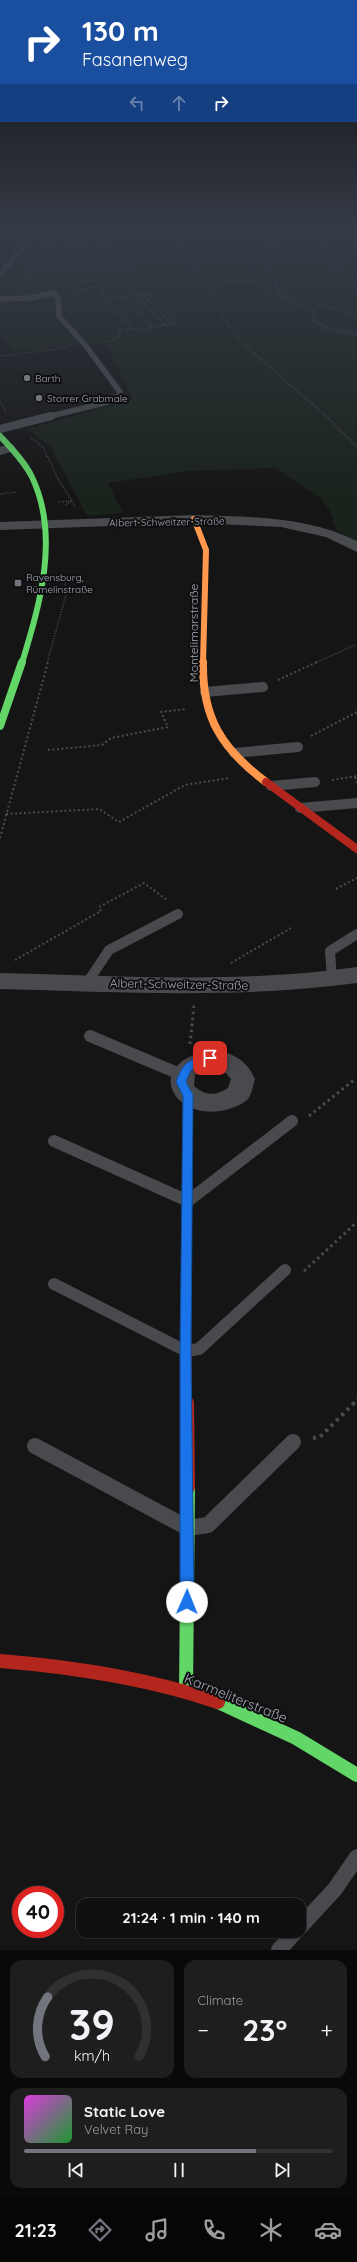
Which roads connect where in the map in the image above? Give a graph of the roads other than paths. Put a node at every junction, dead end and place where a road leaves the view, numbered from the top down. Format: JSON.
{"nodes":[{"id":1,"x":62,"y":319,"type":"edge"},
{"id":2,"x":0,"y":429,"type":"edge"},
{"id":3,"x":0,"y":436,"type":"edge"},
{"id":4,"x":11,"y":448,"type":"junction"},
{"id":5,"x":0,"y":451,"type":"edge"},
{"id":6,"x":194,"y":519,"type":"junction"},
{"id":7,"x":44,"y":525,"type":"junction"},
{"id":8,"x":0,"y":526,"type":"edge"},
{"id":9,"x":357,"y":547,"type":"edge"},
{"id":10,"x":263,"y":686,"type":"road end"},
{"id":11,"x":205,"y":692,"type":"junction"},
{"id":12,"x":0,"y":726,"type":"edge"},
{"id":13,"x":298,"y":747,"type":"road end"},
{"id":14,"x":234,"y":753,"type":"junction"},
{"id":15,"x":315,"y":782,"type":"road end"},
{"id":16,"x":271,"y":786,"type":"junction"},
{"id":17,"x":357,"y":803,"type":"edge"},
{"id":18,"x":300,"y":808,"type":"junction"},
{"id":19,"x":357,"y":849,"type":"edge"},
{"id":20,"x":178,"y":914,"type":"road end"},
{"id":21,"x":357,"y":934,"type":"edge"},
{"id":22,"x":6,"y":972,"type":"edge"},
{"id":23,"x":357,"y":975,"type":"edge"},
{"id":24,"x":332,"y":979,"type":"junction"},
{"id":25,"x":87,"y":983,"type":"junction"},
{"id":26,"x":90,"y":1036,"type":"dead end"},
{"id":27,"x":186,"y":1079,"type":"joint"},
{"id":28,"x":292,"y":1121,"type":"road end"},
{"id":29,"x":54,"y":1141,"type":"dead end"},
{"id":30,"x":188,"y":1201,"type":"junction"},
{"id":31,"x":285,"y":1270,"type":"road end"},
{"id":32,"x":54,"y":1284,"type":"dead end"},
{"id":33,"x":186,"y":1351,"type":"junction"},
{"id":34,"x":293,"y":1442,"type":"road end"},
{"id":35,"x":35,"y":1446,"type":"dead end"},
{"id":36,"x":188,"y":1528,"type":"junction"},
{"id":37,"x":0,"y":1661,"type":"edge"},
{"id":38,"x":186,"y":1691,"type":"junction"},
{"id":39,"x":357,"y":1775,"type":"edge"},
{"id":40,"x":357,"y":1857,"type":"edge"},
{"id":41,"x":306,"y":1920,"type":"edge"},
{"id":42,"x":290,"y":1938,"type":"edge"},
{"id":43,"x":279,"y":1950,"type":"edge"}],
"edges":[{"from":1,"to":2,"type":"lane"},
{"from":3,"to":4,"type":"street"},
{"from":4,"to":5,"type":"lane"},
{"from":4,"to":7,"type":"street"},
{"from":6,"to":7,"type":"street","name":"Albert-Schweitzer-Straße"},
{"from":6,"to":9,"type":"street","name":"Albert-Schweitzer-Straße"},
{"from":6,"to":11,"type":"street","name":"Montelimarstraße"},
{"from":7,"to":8,"type":"street","name":"Albert-Schweitzer-Straße"},
{"from":7,"to":12,"type":"street"},
{"from":10,"to":11,"type":"lane"},
{"from":11,"to":14,"type":"street","name":"Montelimarstraße"},
{"from":13,"to":14,"type":"lane"},
{"from":14,"to":16,"type":"street","name":"Montelimarstraße"},
{"from":15,"to":16,"type":"lane"},
{"from":16,"to":18,"type":"street","name":"Montelimarstraße"},
{"from":17,"to":18,"type":"lane"},
{"from":18,"to":19,"type":"street","name":"Montelimarstraße"},
{"from":20,"to":25,"type":"lane"},
{"from":21,"to":24,"type":"lane"},
{"from":22,"to":25,"type":"street","name":"Albert-Schweitzer-Straße"},
{"from":23,"to":24,"type":"street","name":"Albert-Schweitzer-Straße"},
{"from":24,"to":25,"type":"street","name":"Albert-Schweitzer-Straße"},
{"from":26,"to":27,"type":"lane"},
{"from":27,"to":30,"type":"street"},
{"from":28,"to":30,"type":"lane"},
{"from":29,"to":30,"type":"lane"},
{"from":30,"to":33,"type":"street"},
{"from":31,"to":33,"type":"lane"},
{"from":32,"to":33,"type":"lane"},
{"from":33,"to":36,"type":"street"},
{"from":34,"to":36,"type":"lane"},
{"from":35,"to":36,"type":"lane"},
{"from":36,"to":38,"type":"street"},
{"from":37,"to":38,"type":"street","name":"Karmeliterstraße"},
{"from":38,"to":39,"type":"street","name":"Karmeliterstraße"},
{"from":40,"to":41,"type":"lane"},
{"from":42,"to":43,"type":"lane"}]}
